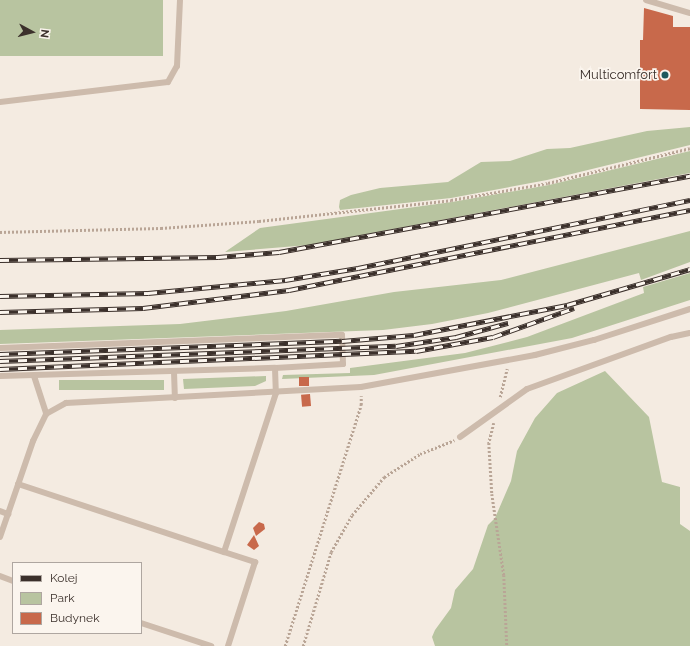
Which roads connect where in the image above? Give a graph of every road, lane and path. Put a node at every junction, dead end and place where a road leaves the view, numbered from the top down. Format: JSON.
{"nodes":[{"id":1,"x":180,"y":0,"type":"edge"},
{"id":2,"x":646,"y":0,"type":"edge"},
{"id":3,"x":690,"y":13,"type":"edge"},
{"id":4,"x":0,"y":102,"type":"edge"},
{"id":5,"x":690,"y":148,"type":"edge"},
{"id":6,"x":0,"y":232,"type":"edge"},
{"id":7,"x":690,"y":309,"type":"edge"},
{"id":8,"x":690,"y":333,"type":"edge"},
{"id":9,"x":0,"y":348,"type":"edge"},
{"id":10,"x":509,"y":361,"type":"junction"},
{"id":11,"x":275,"y":368,"type":"junction"},
{"id":12,"x":174,"y":372,"type":"junction"},
{"id":13,"x":0,"y":376,"type":"edge"},
{"id":14,"x":34,"y":376,"type":"junction"},
{"id":15,"x":361,"y":387,"type":"junction"},
{"id":16,"x":276,"y":392,"type":"junction"},
{"id":17,"x":175,"y":398,"type":"junction"},
{"id":18,"x":498,"y":408,"type":"junction"},
{"id":19,"x":46,"y":414,"type":"junction"},
{"id":20,"x":460,"y":437,"type":"joint"},
{"id":21,"x":18,"y":484,"type":"junction"},
{"id":22,"x":0,"y":511,"type":"edge"},
{"id":23,"x":8,"y":514,"type":"junction"},
{"id":24,"x":0,"y":537,"type":"edge"},
{"id":25,"x":224,"y":552,"type":"junction"},
{"id":26,"x":0,"y":576,"type":"edge"},
{"id":27,"x":12,"y":581,"type":"edge"},
{"id":28,"x":142,"y":623,"type":"edge"},
{"id":29,"x":211,"y":646,"type":"edge"},
{"id":30,"x":228,"y":646,"type":"edge"},
{"id":31,"x":285,"y":646,"type":"edge"},
{"id":32,"x":303,"y":646,"type":"edge"},
{"id":33,"x":507,"y":646,"type":"edge"}],
"edges":[{"from":1,"to":4,"type":"lane"},
{"from":2,"to":3,"type":"lane"},
{"from":5,"to":6,"type":"path"},
{"from":7,"to":10,"type":"lane"},
{"from":8,"to":18,"type":"lane"},
{"from":9,"to":11,"type":"lane"},
{"from":10,"to":15,"type":"lane"},
{"from":10,"to":18,"type":"path"},
{"from":11,"to":12,"type":"lane"},
{"from":11,"to":16,"type":"lane"},
{"from":12,"to":14,"type":"lane"},
{"from":12,"to":17,"type":"lane"},
{"from":13,"to":14,"type":"lane"},
{"from":14,"to":19,"type":"lane"},
{"from":15,"to":16,"type":"lane"},
{"from":15,"to":31,"type":"path"},
{"from":16,"to":17,"type":"lane"},
{"from":16,"to":25,"type":"lane"},
{"from":17,"to":19,"type":"lane"},
{"from":18,"to":20,"type":"lane"},
{"from":18,"to":33,"type":"path"},
{"from":19,"to":21,"type":"lane"},
{"from":20,"to":32,"type":"path"},
{"from":21,"to":23,"type":"lane"},
{"from":21,"to":25,"type":"lane"},
{"from":22,"to":23,"type":"lane"},
{"from":23,"to":24,"type":"lane"},
{"from":25,"to":30,"type":"lane"},
{"from":26,"to":27,"type":"lane"},
{"from":28,"to":29,"type":"lane"}]}
